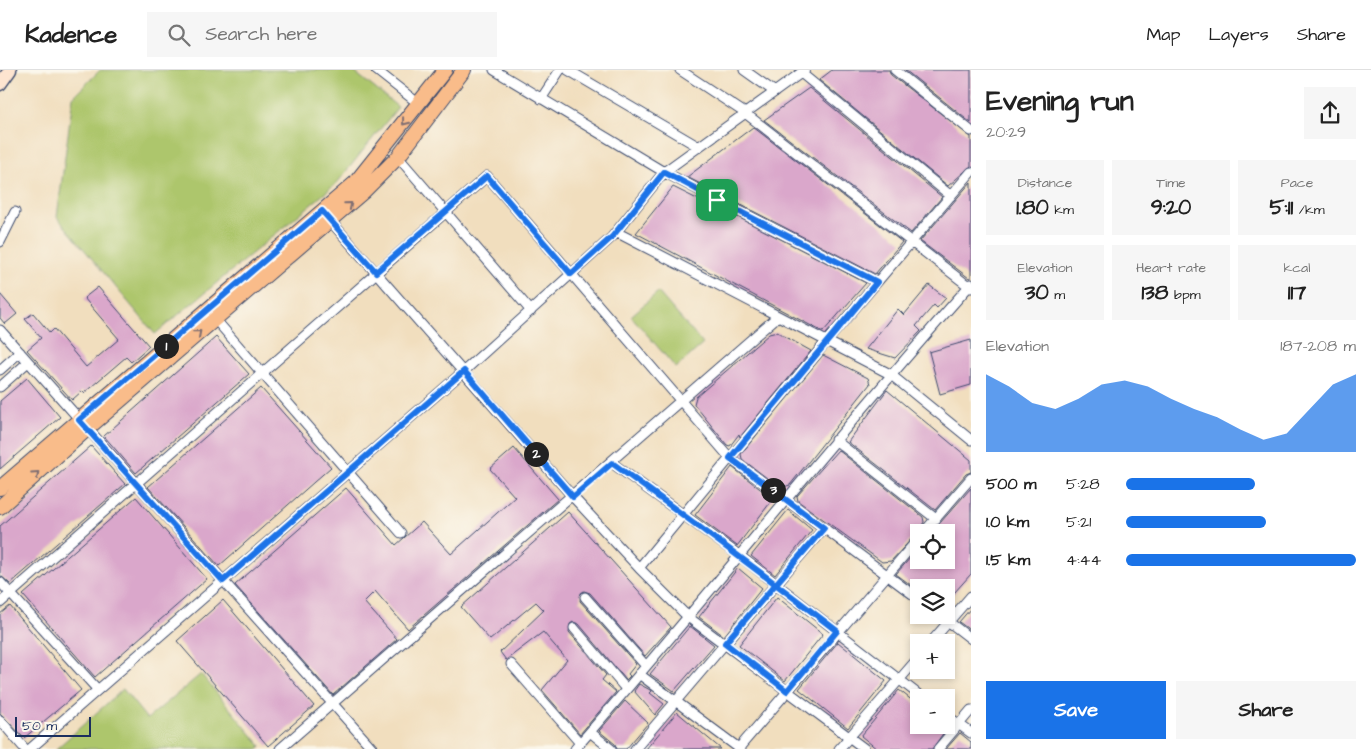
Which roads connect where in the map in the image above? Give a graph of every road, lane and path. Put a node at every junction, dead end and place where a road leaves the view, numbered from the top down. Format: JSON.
{"nodes":[{"id":1,"x":10,"y":70,"type":"edge"},
{"id":2,"x":376,"y":70,"type":"edge"},
{"id":3,"x":445,"y":70,"type":"edge"},
{"id":4,"x":464,"y":70,"type":"edge"},
{"id":5,"x":494,"y":70,"type":"edge"},
{"id":6,"x":560,"y":70,"type":"edge"},
{"id":7,"x":568,"y":70,"type":"edge"},
{"id":8,"x":744,"y":70,"type":"edge"},
{"id":9,"x":895,"y":70,"type":"edge"},
{"id":10,"x":682,"y":71,"type":"edge"},
{"id":11,"x":803,"y":72,"type":"edge"},
{"id":12,"x":0,"y":84,"type":"edge"},
{"id":13,"x":776,"y":92,"type":"junction"},
{"id":14,"x":541,"y":99,"type":"junction"},
{"id":15,"x":419,"y":104,"type":"junction"},
{"id":16,"x":745,"y":113,"type":"junction"},
{"id":17,"x":971,"y":131,"type":"edge"},
{"id":18,"x":699,"y":147,"type":"junction"},
{"id":19,"x":398,"y":157,"type":"junction"},
{"id":20,"x":664,"y":172,"type":"junction"},
{"id":21,"x":971,"y":172,"type":"edge"},
{"id":22,"x":951,"y":196,"type":"junction"},
{"id":23,"x":15,"y":212,"type":"dead end"},
{"id":24,"x":446,"y":212,"type":"junction"},
{"id":25,"x":326,"y":216,"type":"junction"},
{"id":26,"x":616,"y":232,"type":"junction"},
{"id":27,"x":0,"y":242,"type":"edge"},
{"id":28,"x":911,"y":242,"type":"junction"},
{"id":29,"x":376,"y":272,"type":"junction"},
{"id":30,"x":571,"y":274,"type":"junction"},
{"id":31,"x":877,"y":282,"type":"junction"},
{"id":32,"x":970,"y":286,"type":"edge"},
{"id":33,"x":531,"y":311,"type":"junction"},
{"id":34,"x":777,"y":317,"type":"junction"},
{"id":35,"x":215,"y":319,"type":"junction"},
{"id":36,"x":0,"y":330,"type":"edge"},
{"id":37,"x":826,"y":342,"type":"junction"},
{"id":38,"x":20,"y":352,"type":"junction"},
{"id":39,"x":28,"y":362,"type":"junction"},
{"id":40,"x":0,"y":370,"type":"edge"},
{"id":41,"x":464,"y":371,"type":"junction"},
{"id":42,"x":261,"y":372,"type":"junction"},
{"id":43,"x":890,"y":374,"type":"junction"},
{"id":44,"x":0,"y":387,"type":"edge"},
{"id":45,"x":682,"y":401,"type":"junction"},
{"id":46,"x":83,"y":424,"type":"junction"},
{"id":47,"x":836,"y":440,"type":"junction"},
{"id":48,"x":971,"y":440,"type":"edge"},
{"id":49,"x":730,"y":458,"type":"junction"},
{"id":50,"x":612,"y":463,"type":"junction"},
{"id":51,"x":349,"y":471,"type":"junction"},
{"id":52,"x":971,"y":478,"type":"edge"},
{"id":53,"x":136,"y":483,"type":"junction"},
{"id":54,"x":0,"y":488,"type":"edge"},
{"id":55,"x":573,"y":497,"type":"junction"},
{"id":56,"x":786,"y":500,"type":"junction"},
{"id":57,"x":0,"y":507,"type":"edge"},
{"id":58,"x":684,"y":515,"type":"junction"},
{"id":59,"x":936,"y":519,"type":"junction"},
{"id":60,"x":931,"y":524,"type":"edge"},
{"id":61,"x":824,"y":528,"type":"junction"},
{"id":62,"x":401,"y":533,"type":"dead end"},
{"id":63,"x":910,"y":548,"type":"edge"},
{"id":64,"x":740,"y":556,"type":"junction"},
{"id":65,"x":639,"y":568,"type":"junction"},
{"id":66,"x":887,"y":575,"type":"junction"},
{"id":67,"x":223,"y":581,"type":"junction"},
{"id":68,"x":0,"y":582,"type":"edge"},
{"id":69,"x":775,"y":583,"type":"junction"},
{"id":70,"x":910,"y":592,"type":"edge"},
{"id":71,"x":10,"y":594,"type":"junction"},
{"id":72,"x":971,"y":596,"type":"edge"},
{"id":73,"x":585,"y":597,"type":"dead end"},
{"id":74,"x":0,"y":603,"type":"edge"},
{"id":75,"x":955,"y":615,"type":"edge"},
{"id":76,"x":688,"y":617,"type":"junction"},
{"id":77,"x":947,"y":624,"type":"edge"},
{"id":78,"x":952,"y":624,"type":"edge"},
{"id":79,"x":574,"y":628,"type":"dead end"},
{"id":80,"x":837,"y":631,"type":"junction"},
{"id":81,"x":938,"y":634,"type":"edge"},
{"id":82,"x":971,"y":638,"type":"edge"},
{"id":83,"x":725,"y":643,"type":"junction"},
{"id":84,"x":511,"y":664,"type":"dead end"},
{"id":85,"x":646,"y":666,"type":"junction"},
{"id":86,"x":910,"y":667,"type":"edge"},
{"id":87,"x":639,"y":674,"type":"junction"},
{"id":88,"x":899,"y":679,"type":"junction"},
{"id":89,"x":626,"y":689,"type":"junction"},
{"id":90,"x":912,"y":689,"type":"edge"},
{"id":91,"x":98,"y":690,"type":"junction"},
{"id":92,"x":787,"y":691,"type":"junction"},
{"id":93,"x":676,"y":701,"type":"junction"},
{"id":94,"x":333,"y":704,"type":"junction"},
{"id":95,"x":971,"y":710,"type":"edge"},
{"id":96,"x":0,"y":720,"type":"edge"},
{"id":97,"x":955,"y":722,"type":"edge"},
{"id":98,"x":958,"y":724,"type":"junction"},
{"id":99,"x":590,"y":732,"type":"junction"},
{"id":100,"x":971,"y":733,"type":"edge"},
{"id":101,"x":849,"y":737,"type":"junction"},
{"id":102,"x":577,"y":746,"type":"edge"},
{"id":103,"x":25,"y":749,"type":"edge"},
{"id":104,"x":30,"y":749,"type":"edge"},
{"id":105,"x":280,"y":749,"type":"edge"},
{"id":106,"x":373,"y":749,"type":"edge"},
{"id":107,"x":611,"y":749,"type":"edge"},
{"id":108,"x":635,"y":749,"type":"edge"},
{"id":109,"x":739,"y":749,"type":"edge"},
{"id":110,"x":839,"y":749,"type":"edge"},
{"id":111,"x":865,"y":749,"type":"edge"},
{"id":112,"x":938,"y":749,"type":"edge"}],
"edges":[{"from":1,"to":12,"type":"main road"},
{"from":2,"to":15,"type":"street"},
{"from":3,"to":15,"type":"main road"},
{"from":4,"to":19,"type":"main road"},
{"from":5,"to":14,"type":"street"},
{"from":6,"to":14,"type":"street"},
{"from":7,"to":18,"type":"street"},
{"from":8,"to":13,"type":"street"},
{"from":9,"to":17,"type":"street"},
{"from":10,"to":16,"type":"street"},
{"from":11,"to":13,"type":"street"},
{"from":11,"to":22,"type":"street"},
{"from":13,"to":16,"type":"street"},
{"from":14,"to":20,"type":"street"},
{"from":15,"to":25,"type":"main road","one_way":true},
{"from":16,"to":18,"type":"street"},
{"from":16,"to":28,"type":"street"},
{"from":18,"to":20,"type":"street"},
{"from":19,"to":24,"type":"street"},
{"from":25,"to":19,"type":"main road","one_way":true},
{"from":20,"to":26,"type":"street"},
{"from":20,"to":31,"type":"street"},
{"from":21,"to":22,"type":"street"},
{"from":22,"to":28,"type":"street"},
{"from":23,"to":27,"type":"street"},
{"from":24,"to":29,"type":"street"},
{"from":24,"to":30,"type":"street"},
{"from":24,"to":33,"type":"street"},
{"from":25,"to":29,"type":"street"},
{"from":25,"to":35,"type":"main road"},
{"from":25,"to":46,"type":"main road"},
{"from":26,"to":30,"type":"street"},
{"from":26,"to":34,"type":"street"},
{"from":28,"to":31,"type":"street"},
{"from":28,"to":32,"type":"street"},
{"from":29,"to":41,"type":"street"},
{"from":29,"to":42,"type":"street"},
{"from":30,"to":33,"type":"street"},
{"from":30,"to":45,"type":"street"},
{"from":31,"to":37,"type":"street"},
{"from":32,"to":43,"type":"street"},
{"from":33,"to":41,"type":"street"},
{"from":34,"to":37,"type":"street"},
{"from":34,"to":45,"type":"street"},
{"from":35,"to":42,"type":"street"},
{"from":46,"to":35,"type":"main road","one_way":true},
{"from":36,"to":38,"type":"street"},
{"from":37,"to":43,"type":"street"},
{"from":37,"to":49,"type":"street"},
{"from":38,"to":39,"type":"street"},
{"from":38,"to":40,"type":"street"},
{"from":39,"to":44,"type":"street"},
{"from":39,"to":46,"type":"street"},
{"from":41,"to":51,"type":"street"},
{"from":41,"to":55,"type":"street"},
{"from":42,"to":51,"type":"street"},
{"from":42,"to":53,"type":"street"},
{"from":43,"to":47,"type":"street"},
{"from":43,"to":48,"type":"street"},
{"from":45,"to":49,"type":"street"},
{"from":45,"to":50,"type":"street"},
{"from":46,"to":53,"type":"street"},
{"from":46,"to":54,"type":"main road"},
{"from":57,"to":46,"type":"main road","one_way":true},
{"from":47,"to":56,"type":"street"},
{"from":47,"to":59,"type":"street"},
{"from":49,"to":56,"type":"street"},
{"from":49,"to":58,"type":"street"},
{"from":50,"to":55,"type":"street"},
{"from":50,"to":58,"type":"street"},
{"from":51,"to":62,"type":"street"},
{"from":51,"to":67,"type":"street"},
{"from":52,"to":59,"type":"street"},
{"from":53,"to":67,"type":"street"},
{"from":53,"to":71,"type":"street"},
{"from":55,"to":65,"type":"street"},
{"from":55,"to":94,"type":"street"},
{"from":56,"to":61,"type":"street"},
{"from":56,"to":64,"type":"street"},
{"from":58,"to":64,"type":"street"},
{"from":58,"to":65,"type":"street"},
{"from":59,"to":60,"type":"street"},
{"from":61,"to":66,"type":"street"},
{"from":61,"to":69,"type":"street"},
{"from":63,"to":66,"type":"street"},
{"from":64,"to":69,"type":"street"},
{"from":64,"to":76,"type":"street"},
{"from":65,"to":76,"type":"street"},
{"from":66,"to":70,"type":"street"},
{"from":66,"to":80,"type":"street"},
{"from":67,"to":91,"type":"street"},
{"from":67,"to":94,"type":"street"},
{"from":68,"to":71,"type":"street"},
{"from":69,"to":80,"type":"street"},
{"from":69,"to":83,"type":"street"},
{"from":71,"to":74,"type":"street"},
{"from":71,"to":91,"type":"street"},
{"from":72,"to":75,"type":"street"},
{"from":73,"to":85,"type":"street"},
{"from":76,"to":83,"type":"street"},
{"from":76,"to":85,"type":"street"},
{"from":77,"to":81,"type":"street"},
{"from":78,"to":82,"type":"street"},
{"from":79,"to":89,"type":"street"},
{"from":80,"to":88,"type":"street"},
{"from":80,"to":92,"type":"street"},
{"from":83,"to":92,"type":"street"},
{"from":83,"to":93,"type":"street"},
{"from":84,"to":102,"type":"street"},
{"from":85,"to":87,"type":"street"},
{"from":86,"to":88,"type":"street"},
{"from":87,"to":89,"type":"street"},
{"from":87,"to":93,"type":"street"},
{"from":88,"to":90,"type":"street"},
{"from":88,"to":101,"type":"street"},
{"from":89,"to":99,"type":"street"},
{"from":91,"to":104,"type":"street"},
{"from":92,"to":101,"type":"street"},
{"from":92,"to":109,"type":"street"},
{"from":93,"to":108,"type":"street"},
{"from":93,"to":109,"type":"street"},
{"from":94,"to":105,"type":"street"},
{"from":94,"to":106,"type":"street"},
{"from":95,"to":98,"type":"street"},
{"from":96,"to":103,"type":"street"},
{"from":97,"to":98,"type":"street"},
{"from":98,"to":100,"type":"street"},
{"from":98,"to":112,"type":"street"},
{"from":99,"to":102,"type":"street"},
{"from":99,"to":107,"type":"street"},
{"from":101,"to":110,"type":"street"},
{"from":101,"to":111,"type":"street"}]}
